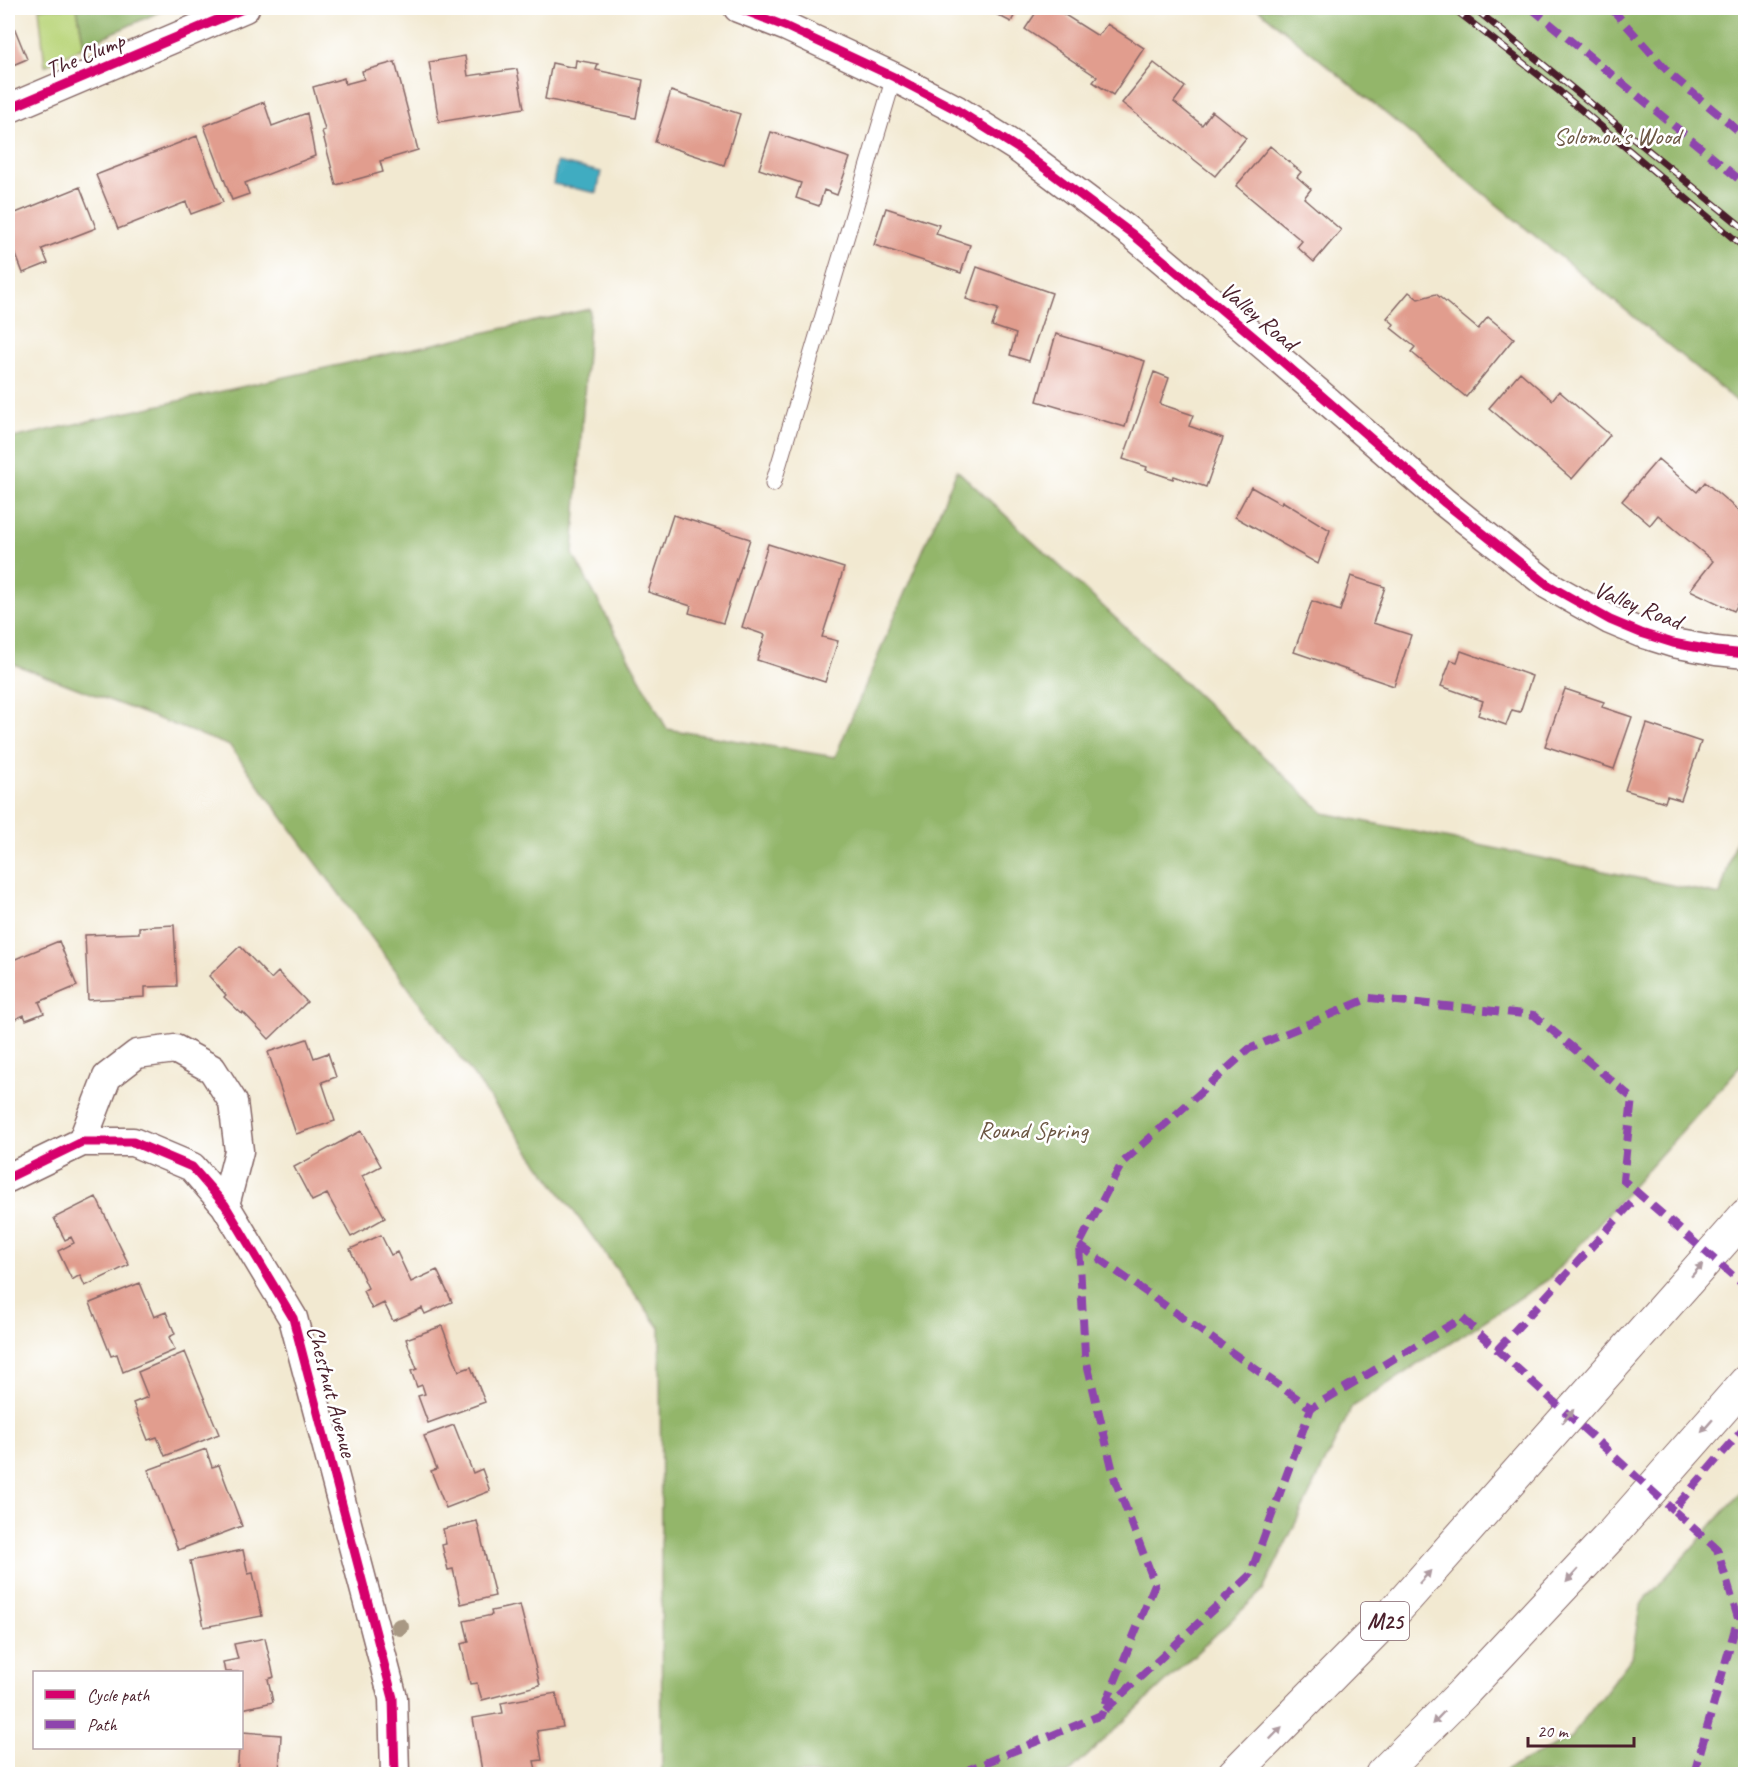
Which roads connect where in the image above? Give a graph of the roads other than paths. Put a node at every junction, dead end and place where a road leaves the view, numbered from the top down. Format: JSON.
{"nodes":[{"id":1,"x":245,"y":8,"type":"edge"},
{"id":2,"x":738,"y":8,"type":"edge"},
{"id":3,"x":894,"y":77,"type":"junction"},
{"id":4,"x":8,"y":109,"type":"edge"},
{"id":5,"x":773,"y":484,"type":"dead end"},
{"id":6,"x":1746,"y":654,"type":"edge"},
{"id":7,"x":82,"y":1142,"type":"junction"},
{"id":8,"x":8,"y":1178,"type":"edge"},
{"id":9,"x":225,"y":1205,"type":"junction"},
{"id":10,"x":1746,"y":1215,"type":"edge"},
{"id":11,"x":1746,"y":1382,"type":"edge"},
{"id":12,"x":394,"y":1774,"type":"edge"},
{"id":13,"x":1234,"y":1774,"type":"edge"},
{"id":14,"x":1382,"y":1774,"type":"edge"}],
"edges":[{"from":1,"to":4,"type":"street","name":"The Clump"},
{"from":2,"to":3,"type":"street","name":"Valley Road"},
{"from":3,"to":5,"type":"lane"},
{"from":3,"to":6,"type":"street","name":"Valley Road"},
{"from":7,"to":8,"type":"street","name":"Chestnut Avenue"},
{"from":7,"to":9,"type":"street","name":"Chestnut Avenue"},
{"from":7,"to":9,"type":"street"},
{"from":9,"to":12,"type":"street","name":"Chestnut Avenue"},
{"from":13,"to":10,"type":"highway","number":"M25","one_way":true},
{"from":11,"to":14,"type":"highway","one_way":true}]}
